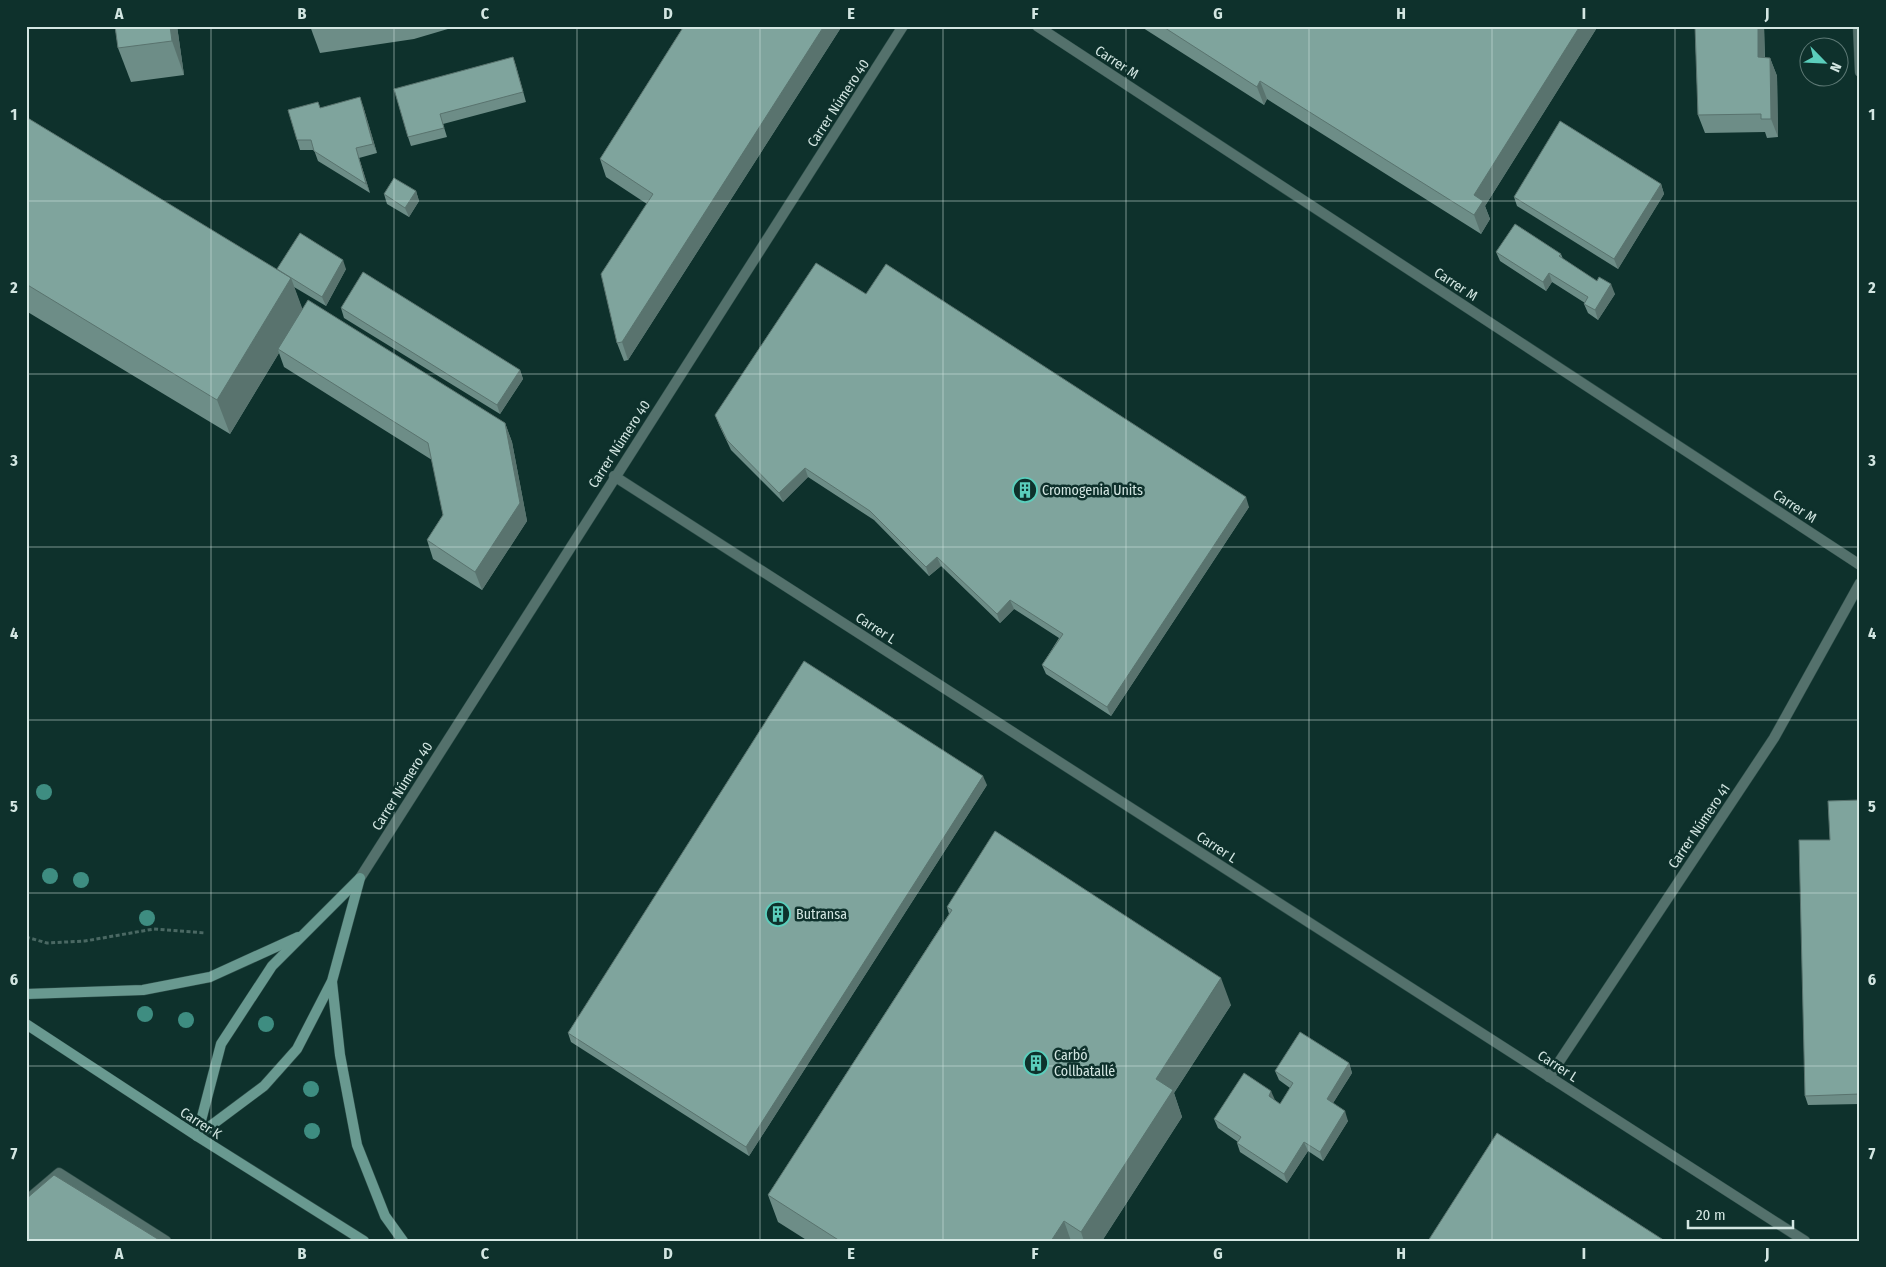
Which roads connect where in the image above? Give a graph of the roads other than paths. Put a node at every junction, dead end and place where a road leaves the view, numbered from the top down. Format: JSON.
{"nodes":[{"id":1,"x":903,"y":26,"type":"edge"},
{"id":2,"x":1037,"y":26,"type":"edge"},
{"id":3,"x":1858,"y":26,"type":"edge"},
{"id":4,"x":1860,"y":72,"type":"edge"},
{"id":5,"x":614,"y":476,"type":"junction"},
{"id":6,"x":1860,"y":565,"type":"edge"},
{"id":7,"x":1860,"y":583,"type":"edge"},
{"id":8,"x":360,"y":878,"type":"junction"},
{"id":9,"x":304,"y":935,"type":"junction"},
{"id":10,"x":332,"y":981,"type":"junction"},
{"id":11,"x":26,"y":994,"type":"edge"},
{"id":12,"x":26,"y":1024,"type":"edge"},
{"id":13,"x":1549,"y":1077,"type":"junction"},
{"id":14,"x":196,"y":1136,"type":"junction"},
{"id":15,"x":26,"y":1201,"type":"edge"},
{"id":16,"x":166,"y":1241,"type":"edge"},
{"id":17,"x":364,"y":1241,"type":"edge"},
{"id":18,"x":403,"y":1241,"type":"edge"},
{"id":19,"x":1805,"y":1241,"type":"edge"}],
"edges":[{"from":1,"to":5,"type":"street","name":"Carrer Número 40"},
{"from":2,"to":6,"type":"street","name":"Carrer M"},
{"from":3,"to":4,"type":"street"},
{"from":5,"to":8,"type":"street","name":"Carrer Número 40"},
{"from":5,"to":13,"type":"street","name":"Carrer L"},
{"from":7,"to":13,"type":"street","name":"Carrer Número 41"},
{"from":8,"to":9,"type":"main road"},
{"from":8,"to":10,"type":"main road"},
{"from":9,"to":11,"type":"main road"},
{"from":9,"to":14,"type":"main road"},
{"from":10,"to":14,"type":"main road"},
{"from":10,"to":18,"type":"main road"},
{"from":12,"to":14,"type":"main road","name":"Carrer K"},
{"from":13,"to":19,"type":"street","name":"Carrer L"},
{"from":14,"to":17,"type":"main road","name":"Carrer K"},
{"from":15,"to":16,"type":"street"}]}
